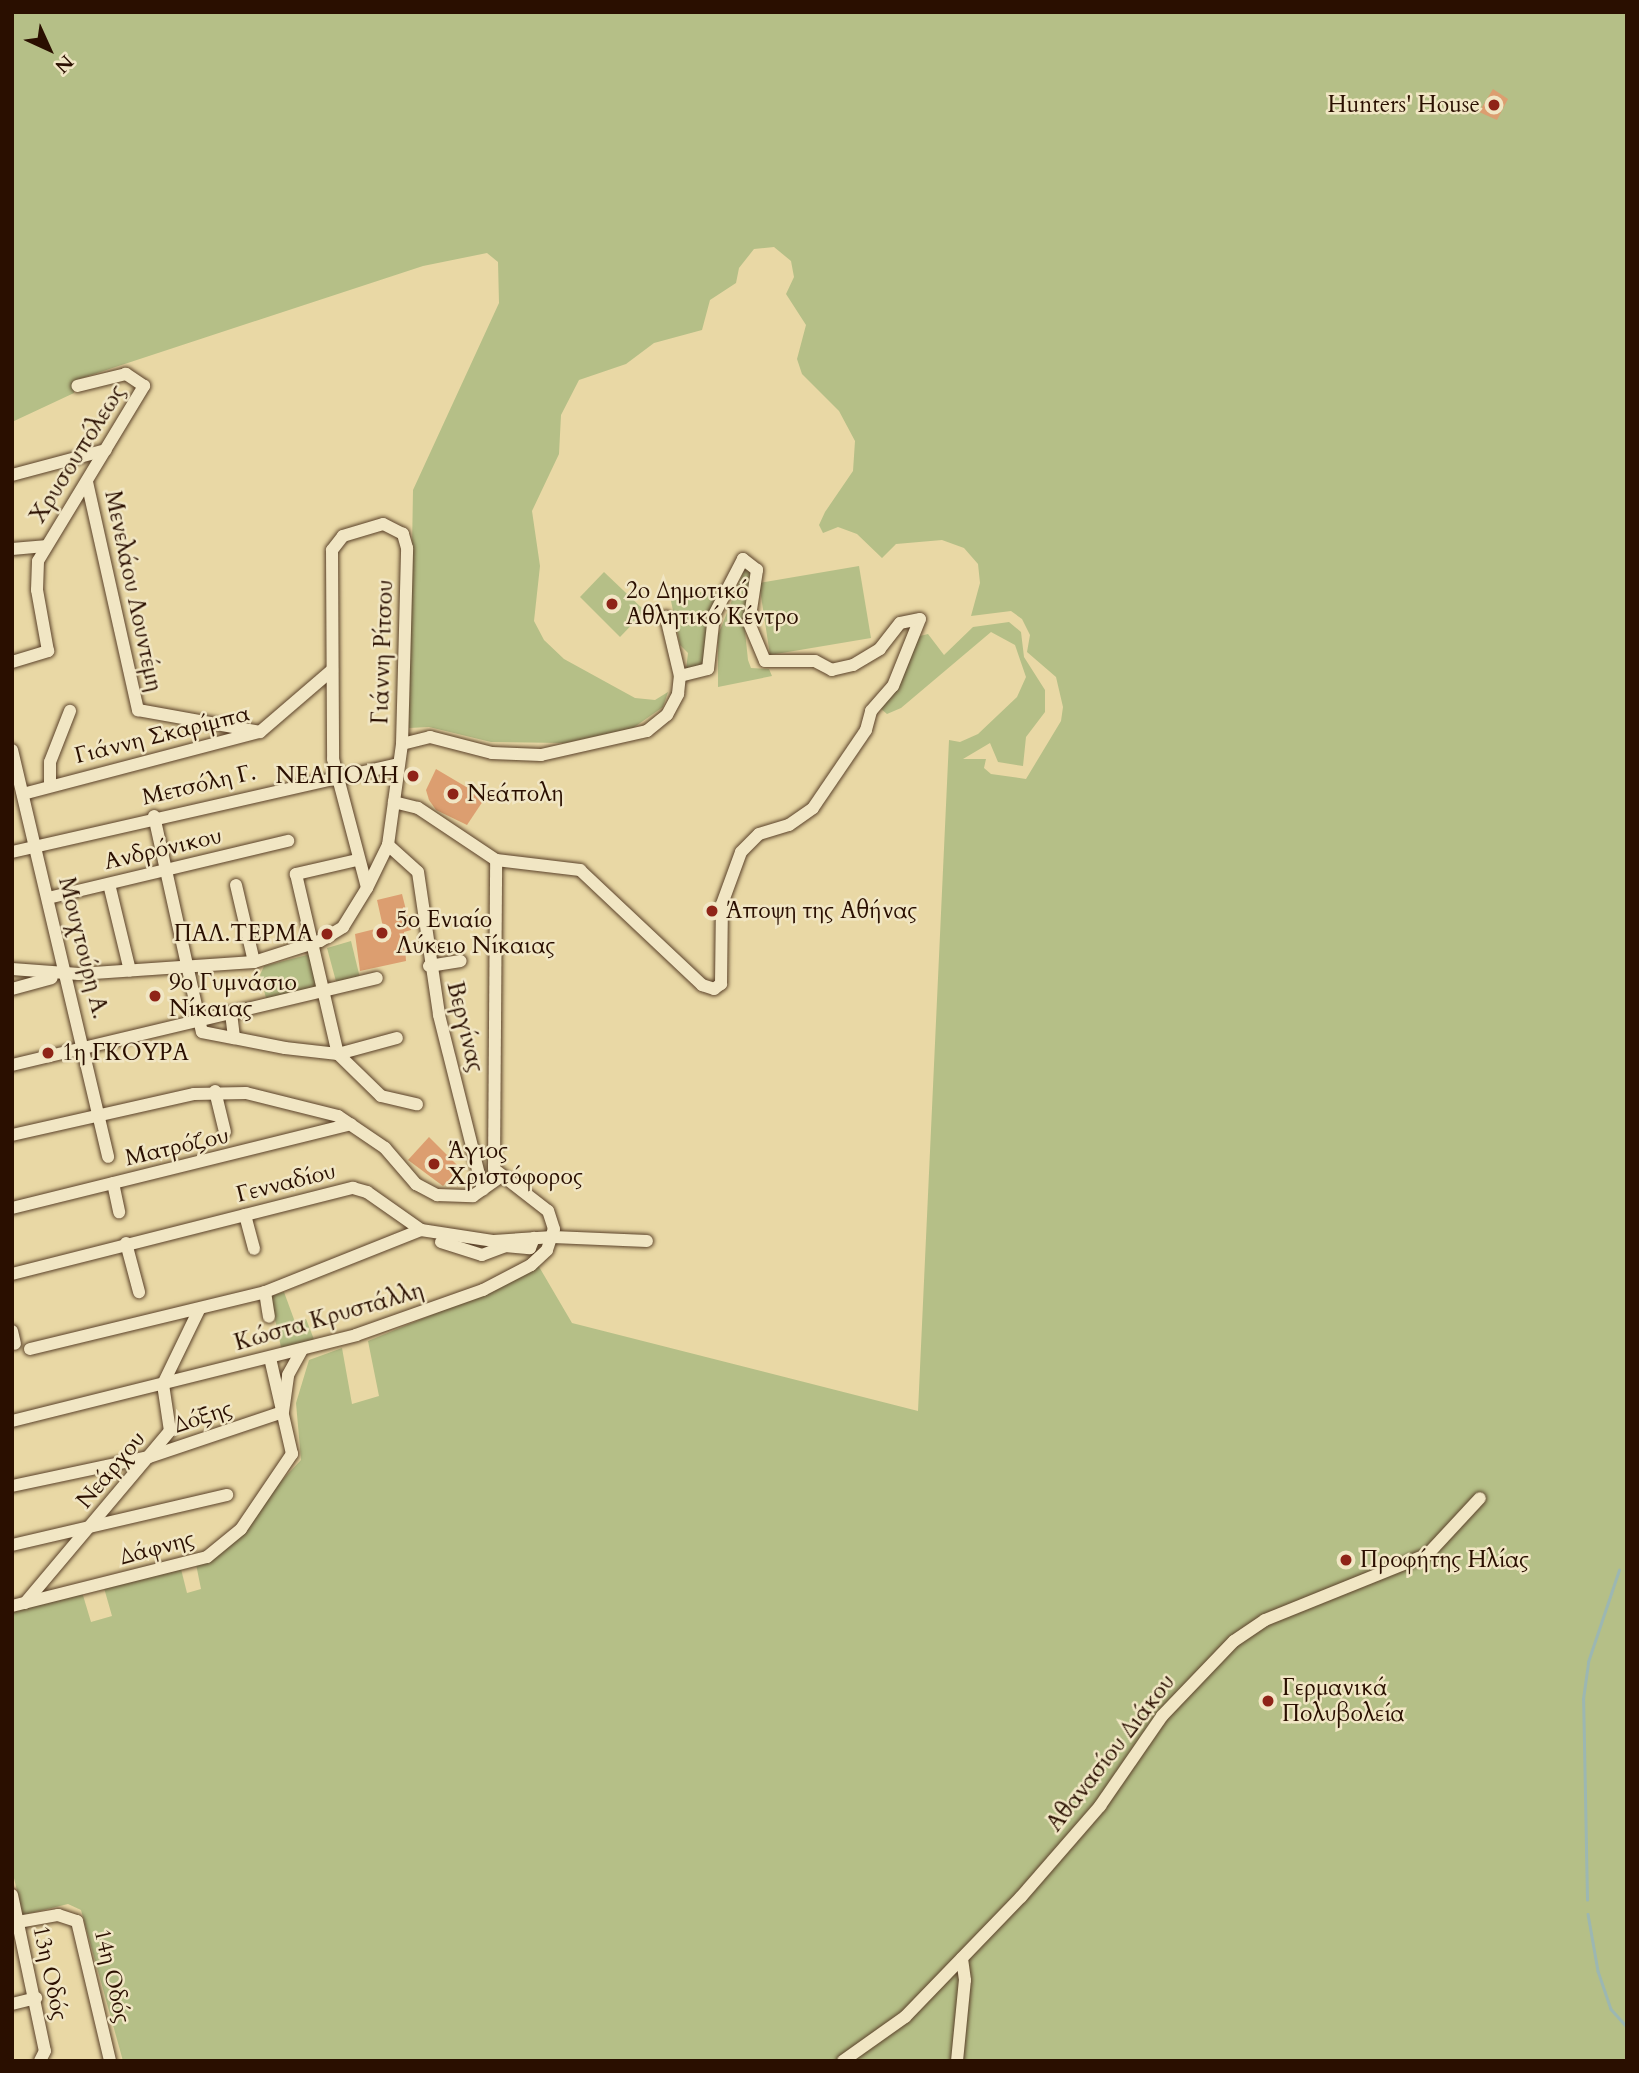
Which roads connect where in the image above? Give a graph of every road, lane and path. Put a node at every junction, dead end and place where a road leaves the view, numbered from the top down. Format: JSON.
{"nodes":[{"id":1,"x":77,"y":386,"type":"dead end"},
{"id":2,"x":106,"y":450,"type":"junction"},
{"id":3,"x":12,"y":475,"type":"edge"},
{"id":4,"x":87,"y":482,"type":"junction"},
{"id":5,"x":45,"y":546,"type":"junction"},
{"id":6,"x":12,"y":549,"type":"edge"},
{"id":7,"x":666,"y":617,"type":"dead end"},
{"id":8,"x":12,"y":662,"type":"edge"},
{"id":9,"x":332,"y":670,"type":"junction"},
{"id":10,"x":680,"y":676,"type":"junction"},
{"id":11,"x":70,"y":711,"type":"dead end"},
{"id":12,"x":260,"y":732,"type":"junction"},
{"id":13,"x":402,"y":744,"type":"junction"},
{"id":14,"x":12,"y":750,"type":"edge"},
{"id":15,"x":396,"y":765,"type":"junction"},
{"id":16,"x":335,"y":776,"type":"junction"},
{"id":17,"x":50,"y":786,"type":"junction"},
{"id":18,"x":23,"y":794,"type":"junction"},
{"id":19,"x":394,"y":802,"type":"junction"},
{"id":20,"x":154,"y":816,"type":"junction"},
{"id":21,"x":288,"y":841,"type":"dead end"},
{"id":22,"x":37,"y":845,"type":"junction"},
{"id":23,"x":388,"y":845,"type":"junction"},
{"id":24,"x":12,"y":852,"type":"edge"},
{"id":25,"x":357,"y":860,"type":"junction"},
{"id":26,"x":496,"y":860,"type":"junction"},
{"id":27,"x":167,"y":870,"type":"junction"},
{"id":28,"x":109,"y":884,"type":"junction"},
{"id":29,"x":236,"y":885,"type":"dead end"},
{"id":30,"x":367,"y":888,"type":"junction"},
{"id":31,"x":48,"y":898,"type":"junction"},
{"id":32,"x":313,"y":944,"type":"junction"},
{"id":33,"x":461,"y":961,"type":"dead end"},
{"id":34,"x":254,"y":962,"type":"junction"},
{"id":35,"x":188,"y":965,"type":"junction"},
{"id":36,"x":429,"y":966,"type":"junction"},
{"id":37,"x":12,"y":969,"type":"edge"},
{"id":38,"x":130,"y":971,"type":"junction"},
{"id":39,"x":66,"y":974,"type":"junction"},
{"id":40,"x":377,"y":978,"type":"dead end"},
{"id":41,"x":12,"y":989,"type":"edge"},
{"id":42,"x":324,"y":993,"type":"junction"},
{"id":43,"x":231,"y":1013,"type":"junction"},
{"id":44,"x":201,"y":1026,"type":"junction"},
{"id":45,"x":234,"y":1038,"type":"junction"},
{"id":46,"x":397,"y":1038,"type":"dead end"},
{"id":47,"x":86,"y":1048,"type":"junction"},
{"id":48,"x":338,"y":1054,"type":"junction"},
{"id":49,"x":12,"y":1065,"type":"edge"},
{"id":50,"x":215,"y":1091,"type":"junction"},
{"id":51,"x":417,"y":1104,"type":"dead end"},
{"id":52,"x":99,"y":1115,"type":"junction"},
{"id":53,"x":351,"y":1124,"type":"junction"},
{"id":54,"x":225,"y":1132,"type":"dead end"},
{"id":55,"x":12,"y":1135,"type":"edge"},
{"id":56,"x":108,"y":1157,"type":"dead end"},
{"id":57,"x":500,"y":1177,"type":"junction"},
{"id":58,"x":113,"y":1184,"type":"junction"},
{"id":59,"x":483,"y":1190,"type":"junction"},
{"id":60,"x":12,"y":1208,"type":"edge"},
{"id":61,"x":120,"y":1212,"type":"dead end"},
{"id":62,"x":245,"y":1215,"type":"junction"},
{"id":63,"x":421,"y":1230,"type":"junction"},
{"id":64,"x":553,"y":1237,"type":"junction"},
{"id":65,"x":534,"y":1238,"type":"junction"},
{"id":66,"x":441,"y":1241,"type":"dead end"},
{"id":67,"x":647,"y":1241,"type":"dead end"},
{"id":68,"x":126,"y":1243,"type":"junction"},
{"id":69,"x":254,"y":1248,"type":"dead end"},
{"id":70,"x":12,"y":1274,"type":"edge"},
{"id":71,"x":139,"y":1292,"type":"dead end"},
{"id":72,"x":265,"y":1292,"type":"junction"},
{"id":73,"x":199,"y":1310,"type":"junction"},
{"id":74,"x":269,"y":1317,"type":"dead end"},
{"id":75,"x":30,"y":1349,"type":"dead end"},
{"id":76,"x":302,"y":1350,"type":"junction"},
{"id":77,"x":270,"y":1358,"type":"junction"},
{"id":78,"x":163,"y":1384,"type":"junction"},
{"id":79,"x":283,"y":1412,"type":"junction"},
{"id":80,"x":12,"y":1422,"type":"edge"},
{"id":81,"x":149,"y":1457,"type":"junction"},
{"id":82,"x":12,"y":1486,"type":"edge"},
{"id":83,"x":227,"y":1495,"type":"dead end"},
{"id":84,"x":1480,"y":1498,"type":"dead end"},
{"id":85,"x":91,"y":1525,"type":"junction"},
{"id":86,"x":12,"y":1545,"type":"edge"},
{"id":87,"x":18,"y":1604,"type":"edge"},
{"id":88,"x":12,"y":1895,"type":"edge"},
{"id":89,"x":18,"y":1922,"type":"junction"},
{"id":90,"x":961,"y":1958,"type":"junction"},
{"id":91,"x":36,"y":1998,"type":"junction"},
{"id":92,"x":12,"y":2004,"type":"edge"},
{"id":93,"x":41,"y":2060,"type":"edge"},
{"id":94,"x":110,"y":2061,"type":"edge"},
{"id":95,"x":843,"y":2061,"type":"edge"},
{"id":96,"x":957,"y":2061,"type":"edge"}],
"edges":[{"from":1,"to":2,"type":"street","name":"Χρυσουπόλεως"},
{"from":2,"to":3,"type":"street"},
{"from":2,"to":4,"type":"street","name":"Χρυσουπόλεως"},
{"from":4,"to":5,"type":"street","name":"Χρυσουπόλεως"},
{"from":4,"to":12,"type":"street","name":"Μενελάου Λουντέμη"},
{"from":5,"to":6,"type":"street"},
{"from":5,"to":8,"type":"street"},
{"from":7,"to":10,"type":"street"},
{"from":9,"to":12,"type":"street","name":"Γιάννη Σκαρίμπα"},
{"from":9,"to":13,"type":"street","name":"Γιάννη Ρίτσου"},
{"from":9,"to":16,"type":"street"},
{"from":10,"to":13,"type":"street"},
{"from":10,"to":26,"type":"street"},
{"from":11,"to":17,"type":"street"},
{"from":12,"to":17,"type":"street","name":"Γιάννη Σκαρίμπα"},
{"from":13,"to":15,"type":"street","name":"Γιάννη Ρίτσου"},
{"from":14,"to":18,"type":"street","name":"Μουχτούρη Α."},
{"from":15,"to":16,"type":"street","name":"Μετσόλη Γ."},
{"from":15,"to":19,"type":"street","name":"Γιάννη Ρίτσου"},
{"from":16,"to":20,"type":"street","name":"Μετσόλη Γ."},
{"from":16,"to":25,"type":"street"},
{"from":17,"to":18,"type":"street","name":"Γιάννη Σκαρίμπα"},
{"from":18,"to":22,"type":"street","name":"Μουχτούρη Α."},
{"from":19,"to":23,"type":"street","name":"Γιάννη Ρίτσου"},
{"from":19,"to":26,"type":"street"},
{"from":20,"to":22,"type":"street","name":"Μετσόλη Γ."},
{"from":20,"to":27,"type":"street"},
{"from":21,"to":27,"type":"street","name":"Ανδρόνικου"},
{"from":22,"to":24,"type":"street","name":"Μετσόλη Γ."},
{"from":22,"to":31,"type":"street","name":"Μουχτούρη Α."},
{"from":23,"to":30,"type":"street","name":"Γιάννη Ρίτσου"},
{"from":23,"to":36,"type":"street","name":"Βεργίνας"},
{"from":25,"to":30,"type":"street"},
{"from":25,"to":32,"type":"street"},
{"from":26,"to":57,"type":"street"},
{"from":27,"to":28,"type":"street","name":"Ανδρόνικου"},
{"from":27,"to":35,"type":"street"},
{"from":28,"to":31,"type":"street","name":"Ανδρόνικου"},
{"from":28,"to":38,"type":"street"},
{"from":29,"to":34,"type":"street"},
{"from":30,"to":32,"type":"street","name":"Γιάννη Ρίτσου"},
{"from":31,"to":39,"type":"street","name":"Μουχτούρη Α."},
{"from":32,"to":34,"type":"street","name":"Γιάννη Ρίτσου"},
{"from":32,"to":42,"type":"street"},
{"from":33,"to":36,"type":"street"},
{"from":34,"to":35,"type":"street","name":"Γιάννη Ρίτσου"},
{"from":35,"to":38,"type":"street","name":"Γιάννη Ρίτσου"},
{"from":35,"to":44,"type":"street"},
{"from":36,"to":59,"type":"street","name":"Βεργίνας"},
{"from":37,"to":39,"type":"street"},
{"from":38,"to":39,"type":"street","name":"Γιάννη Ρίτσου"},
{"from":39,"to":41,"type":"street"},
{"from":39,"to":47,"type":"street","name":"Μουχτούρη Α."},
{"from":40,"to":42,"type":"street"},
{"from":42,"to":43,"type":"street"},
{"from":42,"to":48,"type":"street"},
{"from":43,"to":44,"type":"street"},
{"from":43,"to":45,"type":"street"},
{"from":44,"to":45,"type":"street"},
{"from":44,"to":47,"type":"street"},
{"from":45,"to":48,"type":"street"},
{"from":46,"to":48,"type":"street"},
{"from":47,"to":49,"type":"street"},
{"from":47,"to":52,"type":"street","name":"Μουχτούρη Α."},
{"from":48,"to":51,"type":"street"},
{"from":50,"to":52,"type":"street"},
{"from":50,"to":53,"type":"street"},
{"from":50,"to":54,"type":"street"},
{"from":52,"to":55,"type":"street"},
{"from":52,"to":56,"type":"street","name":"Μουχτούρη Α."},
{"from":53,"to":58,"type":"street","name":"Ματρόζου"},
{"from":53,"to":59,"type":"street"},
{"from":57,"to":59,"type":"street"},
{"from":57,"to":64,"type":"street"},
{"from":58,"to":60,"type":"street","name":"Ματρόζου"},
{"from":58,"to":61,"type":"street"},
{"from":62,"to":63,"type":"street","name":"Γενναδίου"},
{"from":62,"to":68,"type":"street","name":"Γενναδίου"},
{"from":62,"to":69,"type":"street"},
{"from":63,"to":65,"type":"street","name":"Γενναδίου"},
{"from":63,"to":72,"type":"street"},
{"from":64,"to":65,"type":"street","name":"Γενναδίου"},
{"from":64,"to":67,"type":"street","name":"Γενναδίου"},
{"from":64,"to":76,"type":"street","name":"Κώστα Κρυστάλλη"},
{"from":65,"to":66,"type":"street"},
{"from":68,"to":70,"type":"street","name":"Γενναδίου"},
{"from":68,"to":71,"type":"street"},
{"from":72,"to":73,"type":"street"},
{"from":72,"to":74,"type":"street"},
{"from":73,"to":75,"type":"street"},
{"from":73,"to":78,"type":"street"},
{"from":76,"to":77,"type":"street","name":"Κώστα Κρυστάλλη"},
{"from":76,"to":79,"type":"street"},
{"from":77,"to":78,"type":"street","name":"Κώστα Κρυστάλλη"},
{"from":77,"to":79,"type":"street","name":"Δάφνης"},
{"from":78,"to":80,"type":"street","name":"Κώστα Κρυστάλλη"},
{"from":78,"to":81,"type":"street","name":"Νεάρχου"},
{"from":79,"to":81,"type":"street","name":"Δόξης"},
{"from":79,"to":87,"type":"street","name":"Δάφνης"},
{"from":81,"to":82,"type":"street","name":"Δόξης"},
{"from":81,"to":85,"type":"street","name":"Νεάρχου"},
{"from":83,"to":85,"type":"street"},
{"from":84,"to":90,"type":"street","name":"Αθανασίου Διάκου"},
{"from":85,"to":86,"type":"street"},
{"from":85,"to":87,"type":"street","name":"Νεάρχου"},
{"from":88,"to":89,"type":"street","name":"13η Οδός"},
{"from":89,"to":91,"type":"street","name":"13η Οδός"},
{"from":89,"to":94,"type":"street","name":"14η Οδός"},
{"from":90,"to":95,"type":"street","name":"Αθανασίου Διάκου"},
{"from":90,"to":96,"type":"street"},
{"from":91,"to":92,"type":"street"},
{"from":91,"to":93,"type":"street","name":"13η Οδός"}]}
